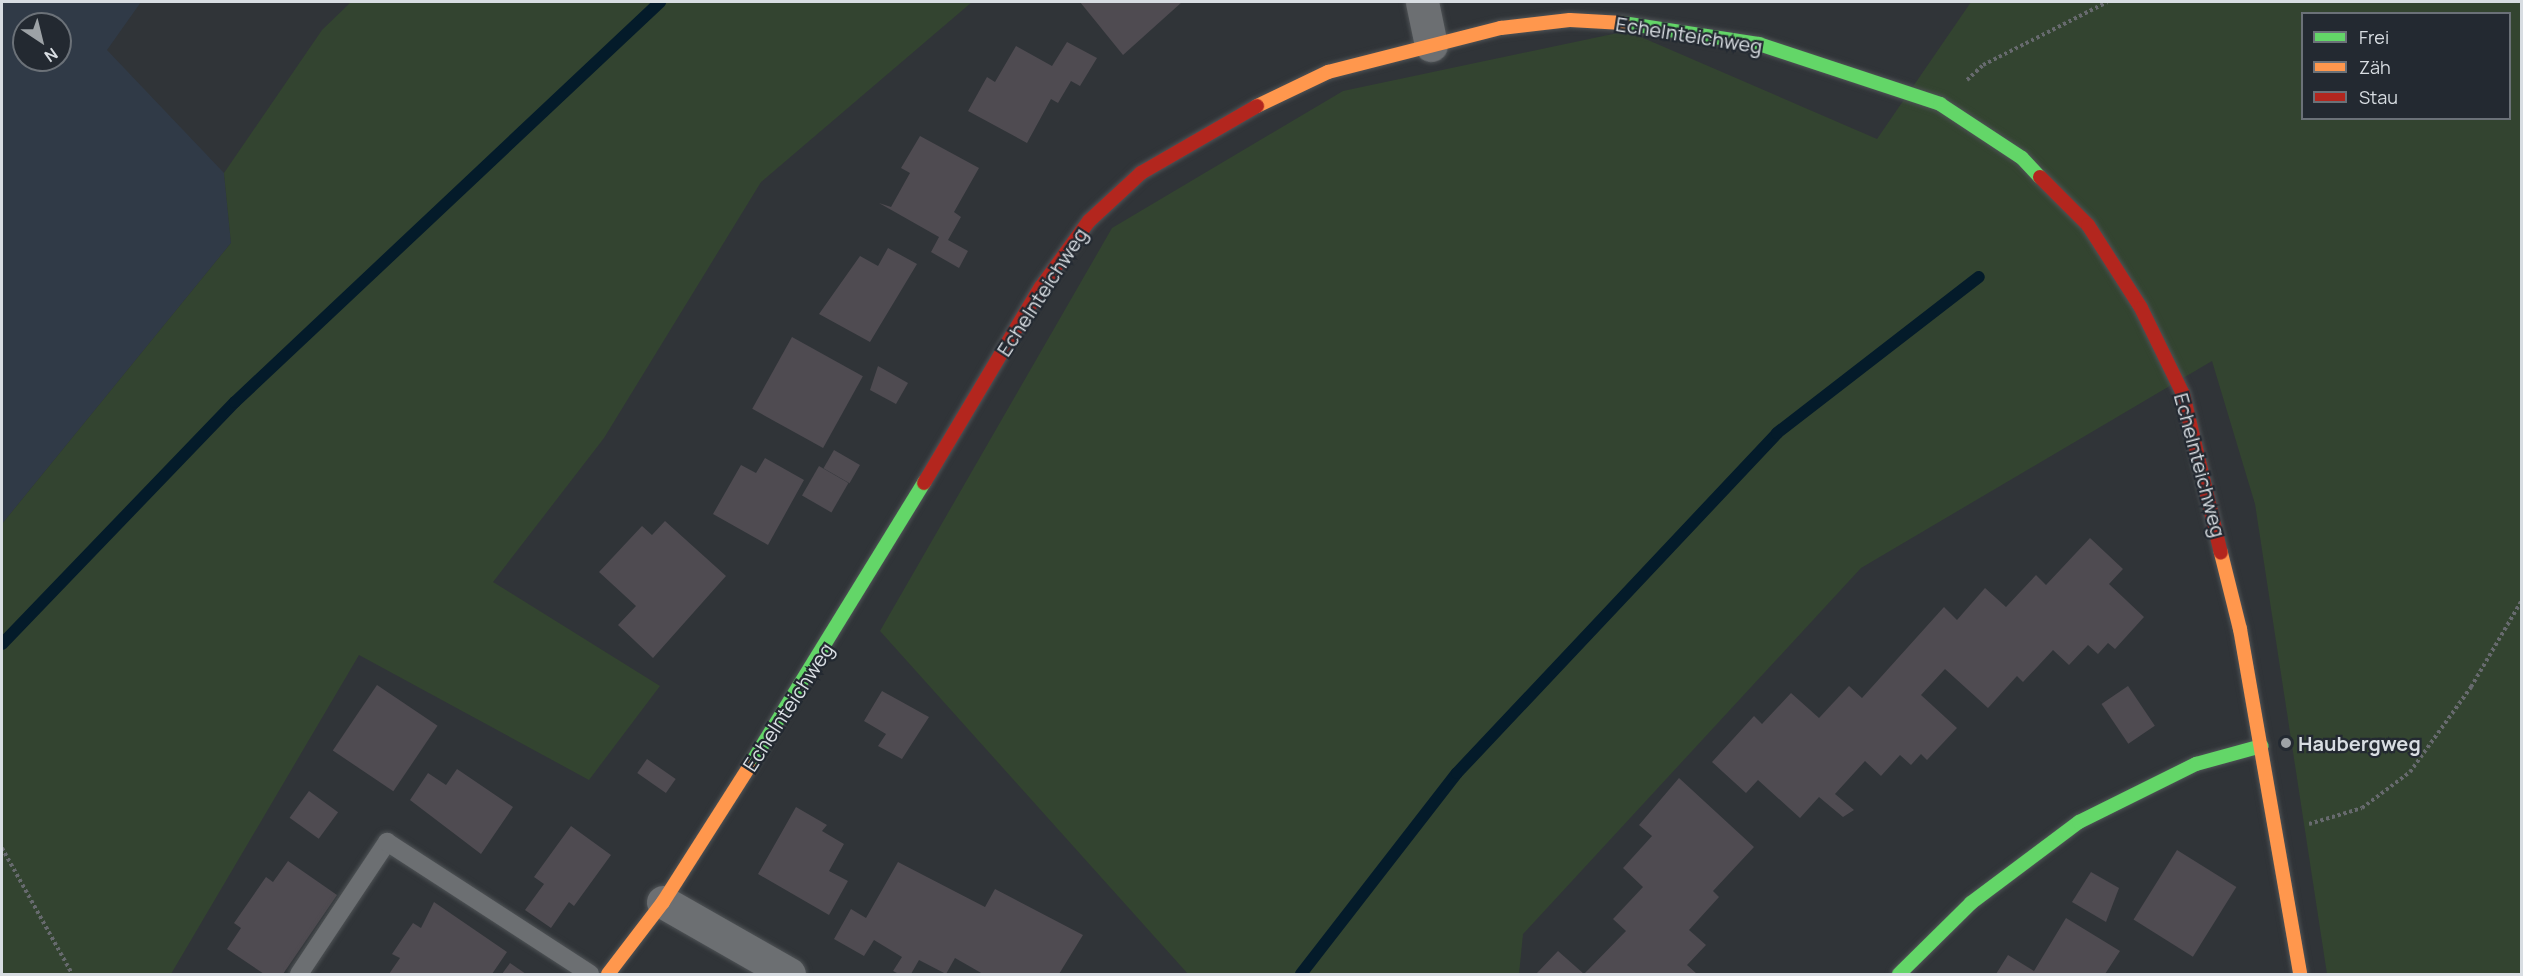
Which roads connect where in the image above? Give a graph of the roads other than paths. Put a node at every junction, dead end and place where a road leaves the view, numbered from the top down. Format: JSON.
{"nodes":[{"id":1,"x":1422,"y":2,"type":"edge"},
{"id":2,"x":1571,"y":11,"type":"edge"},
{"id":3,"x":1431,"y":45,"type":"junction"},
{"id":4,"x":2262,"y":746,"type":"junction"},
{"id":5,"x":663,"y":902,"type":"junction"},
{"id":6,"x":299,"y":975,"type":"edge"},
{"id":7,"x":590,"y":975,"type":"edge"},
{"id":8,"x":608,"y":975,"type":"edge"},
{"id":9,"x":789,"y":975,"type":"edge"},
{"id":10,"x":1899,"y":975,"type":"edge"},
{"id":11,"x":2300,"y":975,"type":"edge"}],
"edges":[{"from":1,"to":3,"type":"street"},
{"from":2,"to":3,"type":"street","name":"Echelnteichweg"},
{"from":2,"to":4,"type":"street","name":"Echelnteichweg"},
{"from":3,"to":5,"type":"street","name":"Echelnteichweg"},
{"from":4,"to":10,"type":"street"},
{"from":4,"to":11,"type":"street","name":"Echelnteichweg"},
{"from":5,"to":8,"type":"street","name":"Echelnteichweg"},
{"from":5,"to":9,"type":"street"},
{"from":6,"to":7,"type":"lane"}]}
